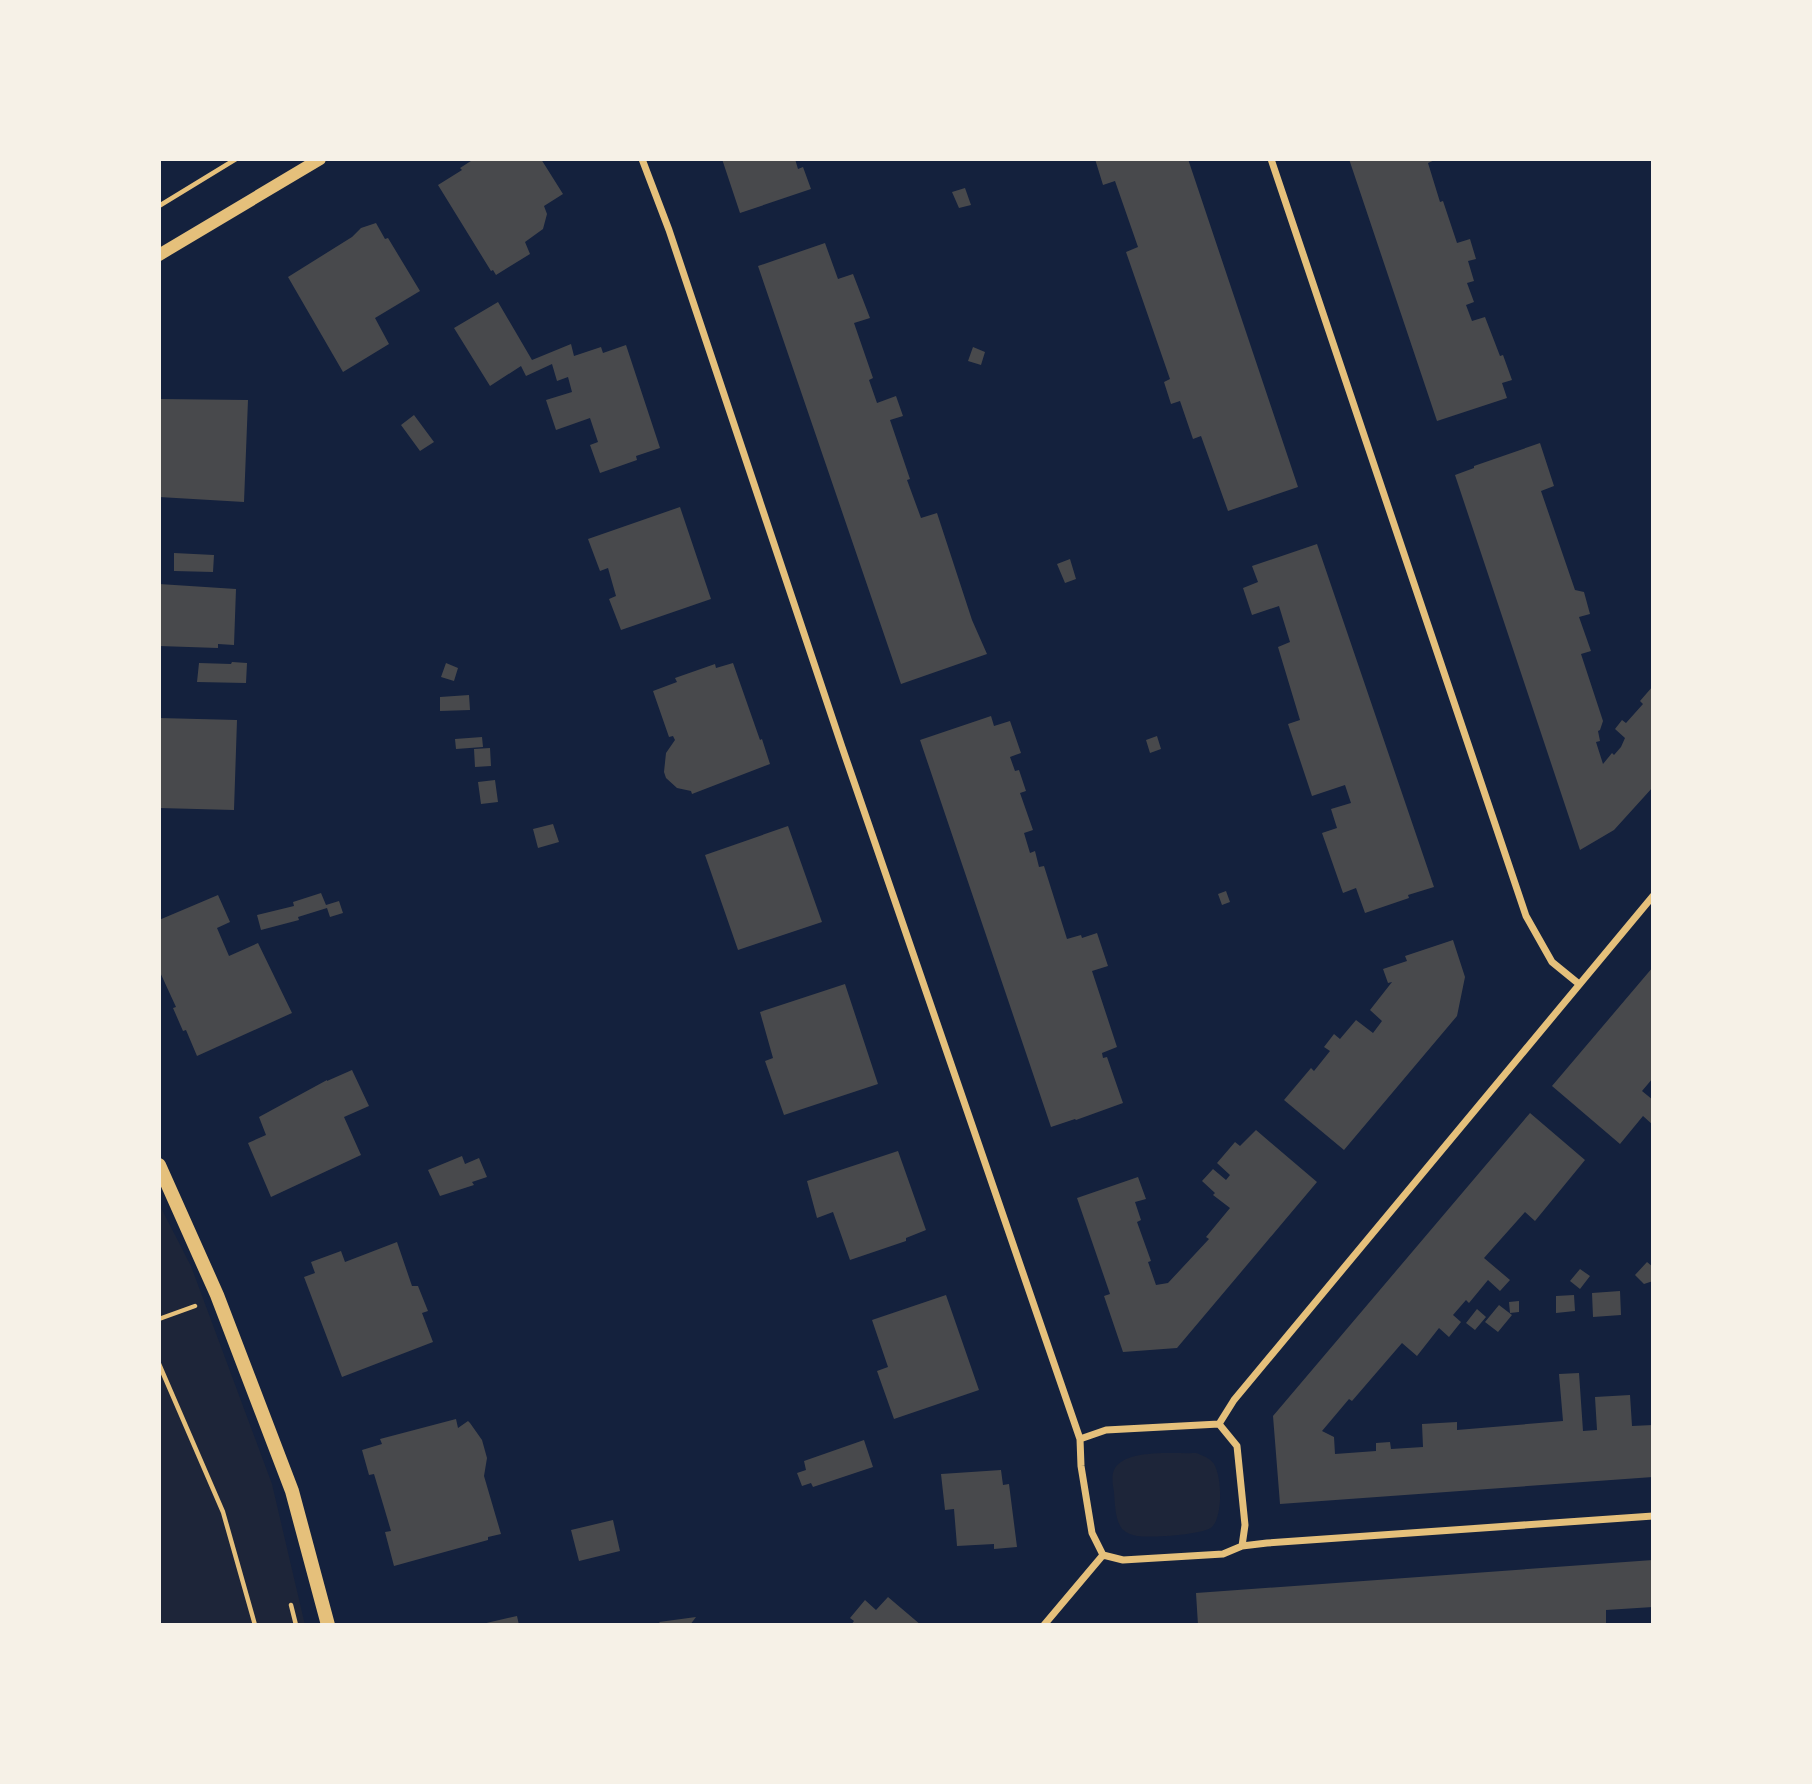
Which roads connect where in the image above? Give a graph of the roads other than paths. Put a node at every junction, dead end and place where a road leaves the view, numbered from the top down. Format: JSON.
{"nodes":[{"id":1,"x":320,"y":159,"type":"edge"},
{"id":2,"x":642,"y":159,"type":"edge"},
{"id":3,"x":1271,"y":159,"type":"edge"},
{"id":4,"x":159,"y":255,"type":"edge"},
{"id":5,"x":1653,"y":896,"type":"edge"},
{"id":6,"x":1579,"y":984,"type":"junction"},
{"id":7,"x":159,"y":1165,"type":"edge"},
{"id":8,"x":1219,"y":1424,"type":"junction"},
{"id":9,"x":1080,"y":1439,"type":"junction"},
{"id":10,"x":1653,"y":1516,"type":"edge"},
{"id":11,"x":1242,"y":1546,"type":"junction"},
{"id":12,"x":1103,"y":1555,"type":"junction"},
{"id":13,"x":328,"y":1625,"type":"edge"},
{"id":14,"x":1044,"y":1625,"type":"edge"}],
"edges":[{"from":1,"to":4,"type":"street"},
{"from":2,"to":9,"type":"street"},
{"from":3,"to":6,"type":"street"},
{"from":5,"to":6,"type":"street"},
{"from":6,"to":8,"type":"street"},
{"from":7,"to":13,"type":"main road"},
{"from":8,"to":9,"type":"street"},
{"from":8,"to":11,"type":"street"},
{"from":9,"to":12,"type":"street"},
{"from":10,"to":11,"type":"street"},
{"from":11,"to":12,"type":"street"},
{"from":12,"to":14,"type":"street"}]}
